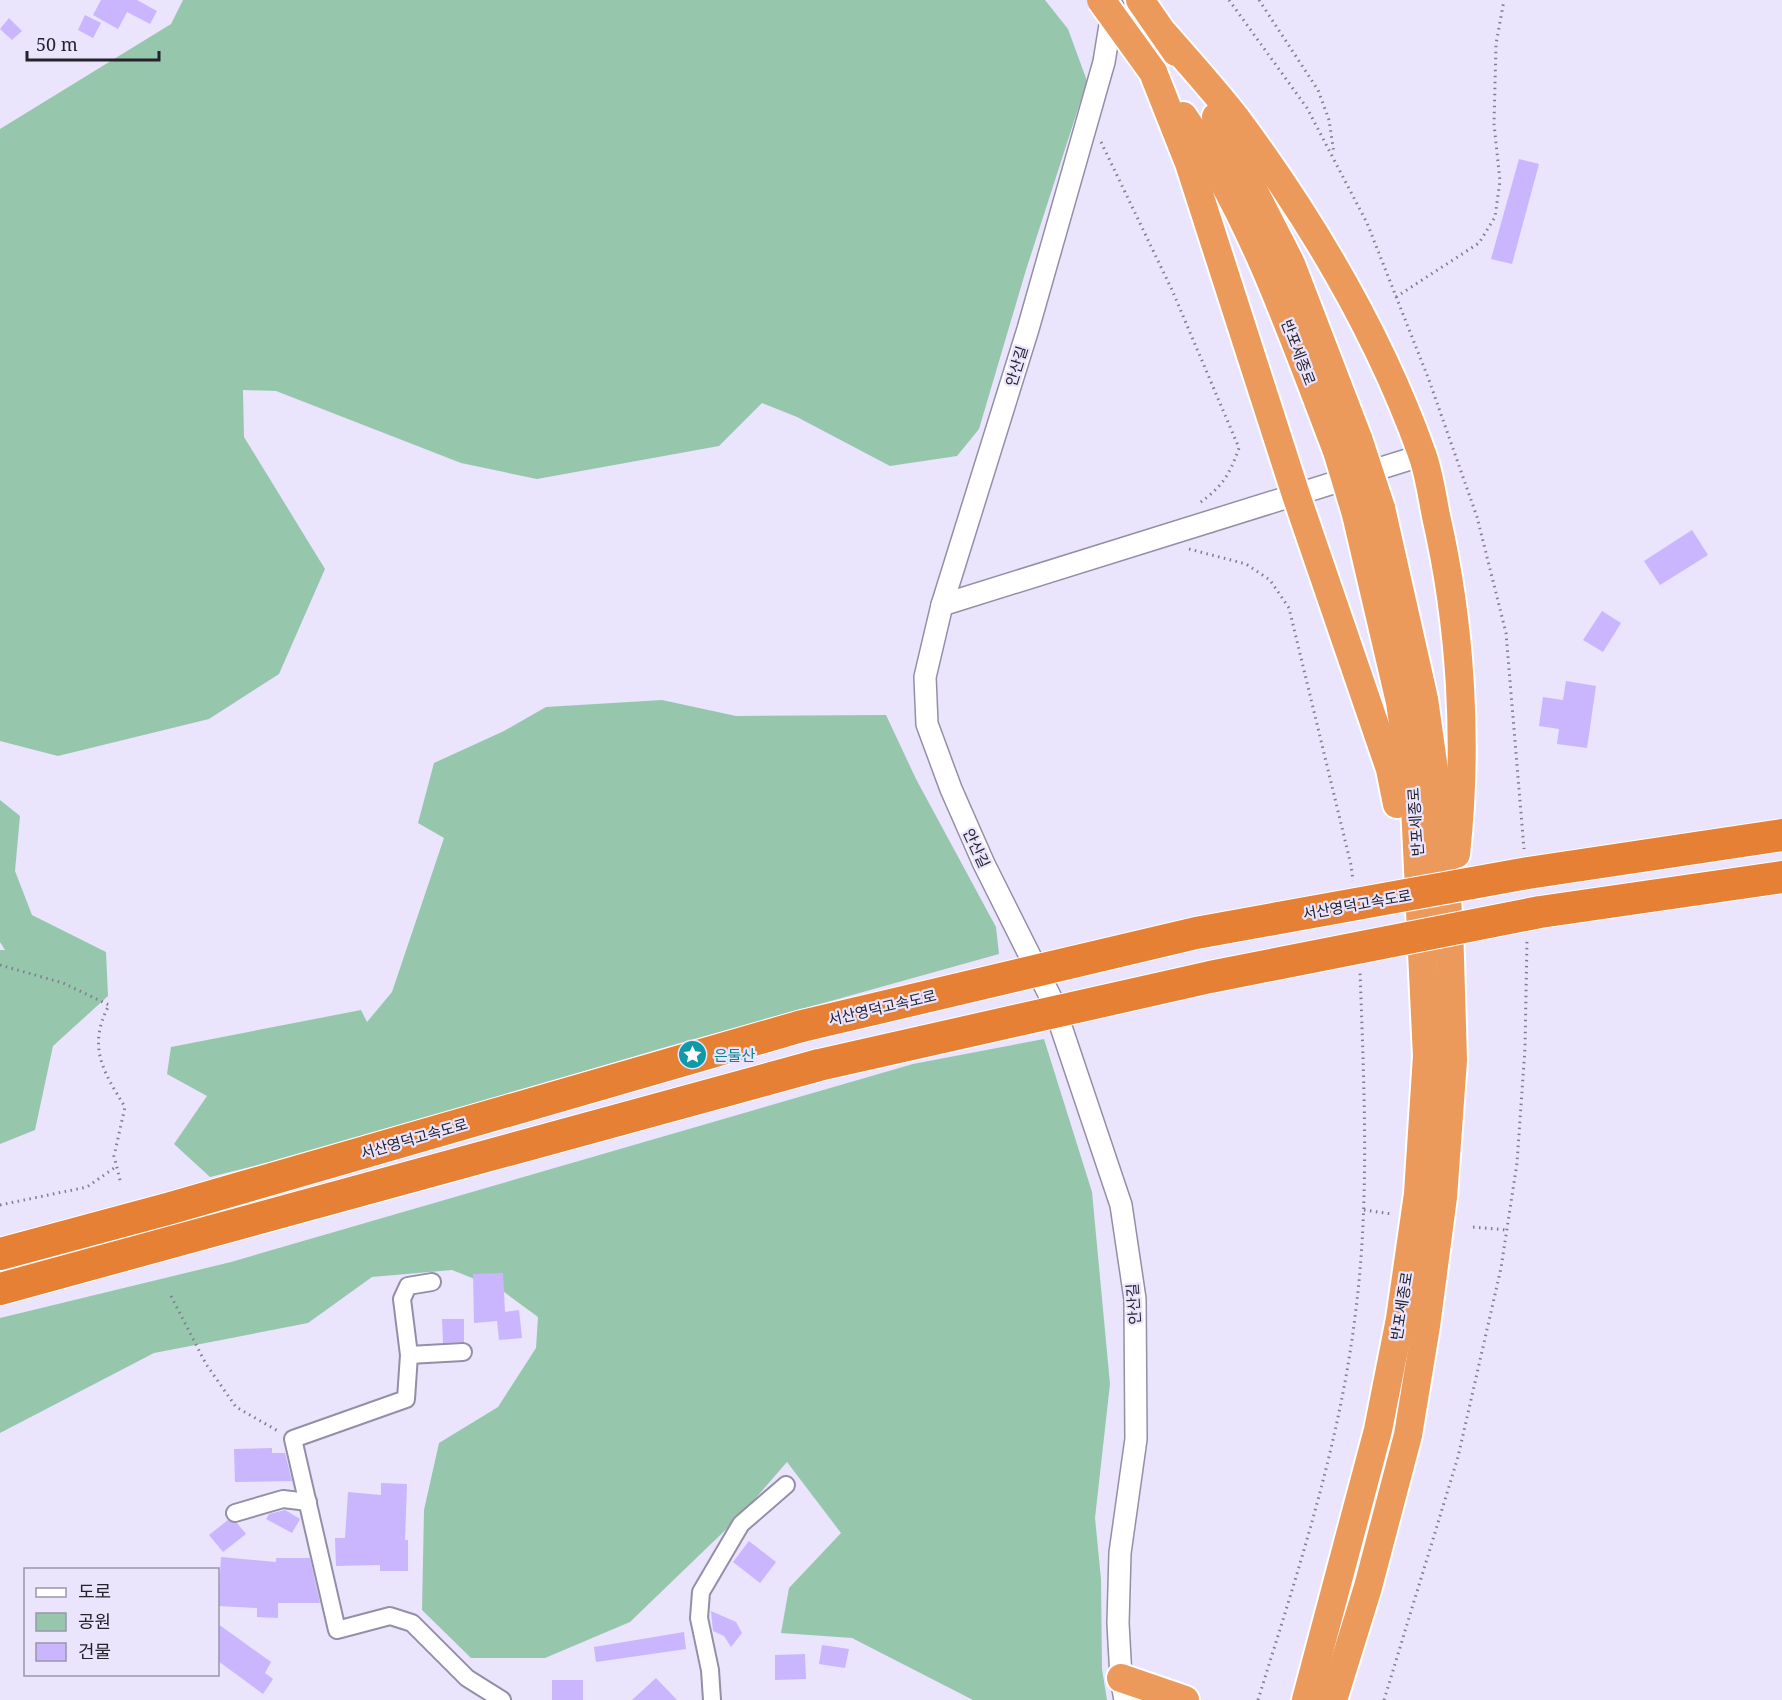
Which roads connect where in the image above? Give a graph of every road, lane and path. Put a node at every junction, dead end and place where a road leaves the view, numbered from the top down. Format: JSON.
{"nodes":[{"id":1,"x":1101,"y":0,"type":"edge"},
{"id":2,"x":1114,"y":0,"type":"edge"},
{"id":3,"x":1259,"y":0,"type":"edge"},
{"id":4,"x":1504,"y":0,"type":"edge"},
{"id":5,"x":1144,"y":6,"type":"edge"},
{"id":6,"x":1166,"y":35,"type":"junction"},
{"id":7,"x":1153,"y":72,"type":"junction"},
{"id":8,"x":1088,"y":116,"type":"junction"},
{"id":9,"x":1334,"y":155,"type":"dead end"},
{"id":10,"x":1396,"y":297,"type":"dead end"},
{"id":11,"x":1348,"y":446,"type":"junction"},
{"id":12,"x":1423,"y":455,"type":"junction"},
{"id":13,"x":1296,"y":495,"type":"junction"},
{"id":14,"x":1192,"y":508,"type":"dead end"},
{"id":15,"x":1369,"y":511,"type":"junction"},
{"id":16,"x":1155,"y":539,"type":"junction"},
{"id":17,"x":942,"y":605,"type":"junction"},
{"id":18,"x":1782,"y":835,"type":"edge"},
{"id":19,"x":1782,"y":877,"type":"edge"},
{"id":20,"x":1353,"y":888,"type":"dead end"},
{"id":21,"x":1420,"y":923,"type":"junction"},
{"id":22,"x":1449,"y":925,"type":"junction"},
{"id":23,"x":0,"y":965,"type":"edge"},
{"id":24,"x":1360,"y":970,"type":"dead end"},
{"id":25,"x":117,"y":1166,"type":"junction"},
{"id":26,"x":121,"y":1184,"type":"dead end"},
{"id":27,"x":0,"y":1205,"type":"edge"},
{"id":28,"x":1364,"y":1210,"type":"junction"},
{"id":29,"x":1400,"y":1215,"type":"dead end"},
{"id":30,"x":1473,"y":1227,"type":"dead end"},
{"id":31,"x":1507,"y":1230,"type":"dead end"},
{"id":32,"x":0,"y":1254,"type":"edge"},
{"id":33,"x":432,"y":1282,"type":"dead end"},
{"id":34,"x":0,"y":1289,"type":"edge"},
{"id":35,"x":171,"y":1296,"type":"dead end"},
{"id":36,"x":463,"y":1352,"type":"dead end"},
{"id":37,"x":409,"y":1355,"type":"junction"},
{"id":38,"x":293,"y":1439,"type":"junction"},
{"id":39,"x":786,"y":1485,"type":"dead end"},
{"id":40,"x":308,"y":1502,"type":"junction"},
{"id":41,"x":235,"y":1513,"type":"dead end"},
{"id":42,"x":1123,"y":1689,"type":"edge"},
{"id":43,"x":502,"y":1700,"type":"edge"},
{"id":44,"x":712,"y":1700,"type":"edge"},
{"id":45,"x":1185,"y":1700,"type":"edge"},
{"id":46,"x":1258,"y":1700,"type":"edge"},
{"id":47,"x":1306,"y":1700,"type":"edge"},
{"id":48,"x":1334,"y":1700,"type":"edge"}],
"edges":[{"from":1,"to":7,"type":"highway","name":"반포세종로","bridge":true},
{"from":2,"to":8,"type":"street","name":"안산길"},
{"from":3,"to":9,"type":"path"},
{"from":4,"to":10,"type":"path"},
{"from":5,"to":6,"type":"highway","name":"반포세종로"},
{"from":6,"to":11,"type":"highway","name":"반포세종로"},
{"from":6,"to":12,"type":"highway"},
{"from":7,"to":11,"type":"highway","name":"반포세종로"},
{"from":7,"to":13,"type":"highway"},
{"from":8,"to":14,"type":"path"},
{"from":8,"to":17,"type":"street","name":"안산길"},
{"from":11,"to":15,"type":"highway","name":"반포세종로","bridge":true},
{"from":12,"to":13,"type":"street"},
{"from":12,"to":22,"type":"highway"},
{"from":13,"to":16,"type":"street"},
{"from":13,"to":21,"type":"highway"},
{"from":15,"to":21,"type":"highway","name":"반포세종로"},
{"from":15,"to":22,"type":"highway","name":"반포세종로"},
{"from":16,"to":17,"type":"street"},
{"from":16,"to":20,"type":"path"},
{"from":17,"to":42,"type":"street","name":"안산길"},
{"from":18,"to":32,"type":"highway","name":"서산영덕고속도로","bridge":true},
{"from":19,"to":34,"type":"highway","bridge":true},
{"from":21,"to":47,"type":"highway","name":"반포세종로"},
{"from":22,"to":48,"type":"highway","name":"반포세종로"},
{"from":23,"to":25,"type":"path"},
{"from":24,"to":28,"type":"path"},
{"from":25,"to":26,"type":"path"},
{"from":25,"to":27,"type":"path"},
{"from":28,"to":29,"type":"path"},
{"from":28,"to":46,"type":"path"},
{"from":30,"to":31,"type":"path"},
{"from":33,"to":37,"type":"street"},
{"from":35,"to":38,"type":"path"},
{"from":36,"to":37,"type":"street"},
{"from":37,"to":38,"type":"street"},
{"from":38,"to":40,"type":"street"},
{"from":39,"to":44,"type":"street"},
{"from":40,"to":41,"type":"street"},
{"from":40,"to":43,"type":"street"},
{"from":42,"to":45,"type":"highway"}]}
